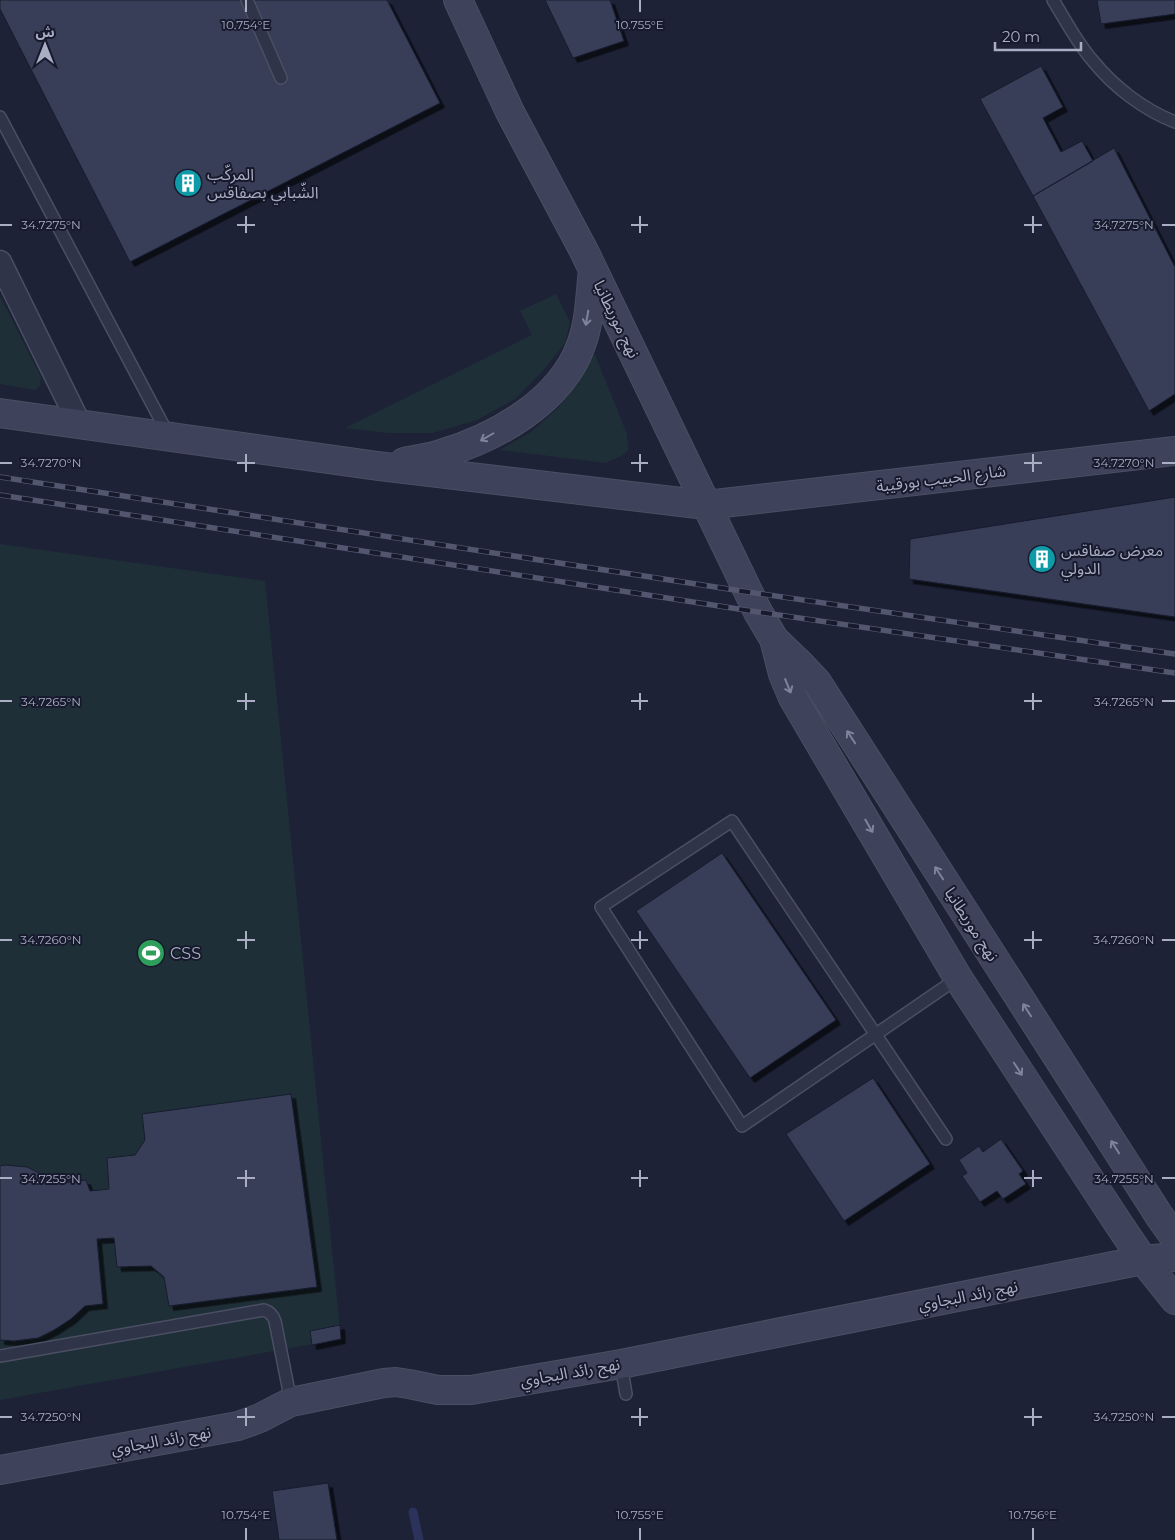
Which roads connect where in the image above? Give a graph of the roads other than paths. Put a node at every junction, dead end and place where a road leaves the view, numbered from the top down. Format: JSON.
{"nodes":[{"id":1,"x":247,"y":0,"type":"edge"},
{"id":2,"x":458,"y":0,"type":"edge"},
{"id":3,"x":1053,"y":0,"type":"edge"},
{"id":4,"x":281,"y":78,"type":"dead end"},
{"id":5,"x":0,"y":117,"type":"edge"},
{"id":6,"x":1175,"y":122,"type":"edge"},
{"id":7,"x":0,"y":262,"type":"edge"},
{"id":8,"x":593,"y":270,"type":"junction"},
{"id":9,"x":0,"y":413,"type":"edge"},
{"id":10,"x":80,"y":425,"type":"junction"},
{"id":11,"x":171,"y":438,"type":"junction"},
{"id":12,"x":1175,"y":451,"type":"edge"},
{"id":13,"x":378,"y":466,"type":"junction"},
{"id":14,"x":706,"y":505,"type":"junction"},
{"id":15,"x":774,"y":639,"type":"junction"},
{"id":16,"x":958,"y":978,"type":"junction"},
{"id":17,"x":875,"y":1033,"type":"junction"},
{"id":18,"x":946,"y":1139,"type":"dead end"},
{"id":19,"x":1118,"y":1223,"type":"junction"},
{"id":20,"x":1170,"y":1224,"type":"edge"},
{"id":21,"x":1175,"y":1257,"type":"edge"},
{"id":22,"x":1143,"y":1260,"type":"junction"},
{"id":23,"x":1175,"y":1300,"type":"edge"},
{"id":24,"x":0,"y":1356,"type":"edge"},
{"id":25,"x":621,"y":1364,"type":"junction"},
{"id":26,"x":626,"y":1394,"type":"dead end"},
{"id":27,"x":291,"y":1402,"type":"junction"},
{"id":28,"x":0,"y":1470,"type":"edge"}],
"edges":[{"from":1,"to":4,"type":"lane"},
{"from":2,"to":8,"type":"street","name":"نهج موريطانيا"},
{"from":3,"to":6,"type":"lane"},
{"from":5,"to":11,"type":"lane"},
{"from":7,"to":10,"type":"street"},
{"from":8,"to":13,"type":"street","one_way":true},
{"from":8,"to":14,"type":"street","name":"نهج موريطانيا"},
{"from":9,"to":10,"type":"street","name":"شارع الحبيب بورقيبة"},
{"from":10,"to":11,"type":"street","name":"شارع الحبيب بورقيبة"},
{"from":11,"to":13,"type":"street","name":"شارع الحبيب بورقيبة"},
{"from":12,"to":14,"type":"street","name":"شارع الحبيب بورقيبة"},
{"from":13,"to":14,"type":"street","name":"شارع الحبيب بورقيبة"},
{"from":14,"to":15,"type":"street","name":"نهج موريطانيا"},
{"from":15,"to":16,"type":"street","name":"نهج موريطانيا","one_way":true},
{"from":20,"to":15,"type":"street","name":"نهج موريطانيا","one_way":true},
{"from":16,"to":17,"type":"lane"},
{"from":16,"to":19,"type":"street","name":"نهج موريطانيا","one_way":true},
{"from":17,"to":17,"type":"lane"},
{"from":17,"to":18,"type":"lane"},
{"from":19,"to":20,"type":"street"},
{"from":19,"to":22,"type":"street","name":"نهج موريطانيا"},
{"from":21,"to":22,"type":"street","name":"نهج رائد البجاوي"},
{"from":22,"to":23,"type":"street","name":"نهج موريطانيا"},
{"from":22,"to":25,"type":"street","name":"نهج رائد البجاوي"},
{"from":24,"to":27,"type":"lane"},
{"from":25,"to":26,"type":"lane"},
{"from":25,"to":27,"type":"street","name":"نهج رائد البجاوي"},
{"from":27,"to":28,"type":"street","name":"نهج رائد البجاوي"}]}
